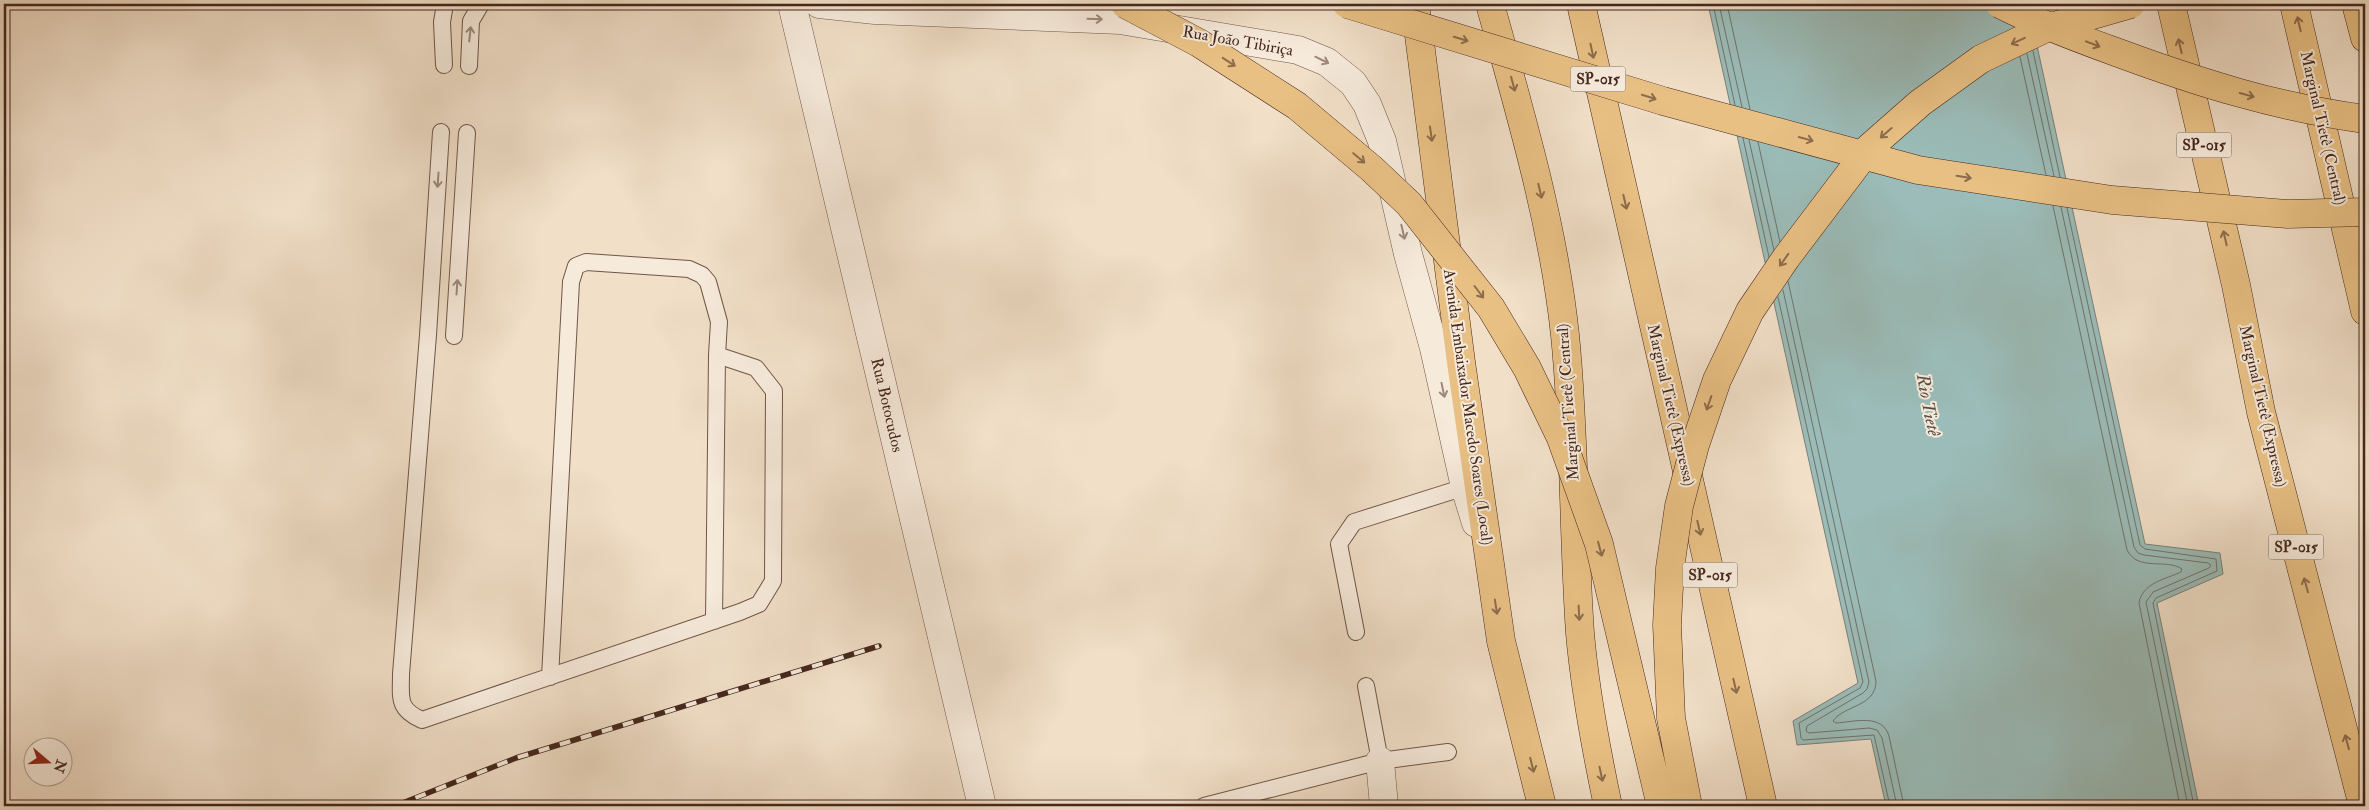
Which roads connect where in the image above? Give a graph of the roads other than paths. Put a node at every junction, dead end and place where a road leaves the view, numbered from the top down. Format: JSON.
{"nodes":[{"id":1,"x":445,"y":4,"type":"edge"},
{"id":2,"x":481,"y":4,"type":"edge"},
{"id":3,"x":792,"y":4,"type":"edge"},
{"id":4,"x":819,"y":4,"type":"edge"},
{"id":5,"x":1125,"y":4,"type":"edge"},
{"id":6,"x":1347,"y":4,"type":"edge"},
{"id":7,"x":1415,"y":4,"type":"edge"},
{"id":8,"x":1490,"y":4,"type":"edge"},
{"id":9,"x":1581,"y":4,"type":"edge"},
{"id":10,"x":2000,"y":4,"type":"edge"},
{"id":11,"x":2131,"y":4,"type":"edge"},
{"id":12,"x":2171,"y":4,"type":"edge"},
{"id":13,"x":2294,"y":4,"type":"edge"},
{"id":14,"x":2356,"y":4,"type":"edge"},
{"id":15,"x":2365,"y":38,"type":"edge"},
{"id":16,"x":444,"y":65,"type":"dead end"},
{"id":17,"x":469,"y":66,"type":"dead end"},
{"id":18,"x":2365,"y":118,"type":"edge"},
{"id":19,"x":441,"y":132,"type":"dead end"},
{"id":20,"x":467,"y":133,"type":"dead end"},
{"id":21,"x":2365,"y":212,"type":"edge"},
{"id":22,"x":2365,"y":312,"type":"edge"},
{"id":23,"x":454,"y":336,"type":"dead end"},
{"id":24,"x":717,"y":355,"type":"junction"},
{"id":25,"x":1465,"y":486,"type":"junction"},
{"id":26,"x":1490,"y":569,"type":"junction"},
{"id":27,"x":714,"y":621,"type":"junction"},
{"id":28,"x":1356,"y":632,"type":"dead end"},
{"id":29,"x":550,"y":677,"type":"junction"},
{"id":30,"x":1366,"y":686,"type":"dead end"},
{"id":31,"x":1448,"y":752,"type":"dead end"},
{"id":32,"x":1380,"y":761,"type":"junction"},
{"id":33,"x":982,"y":806,"type":"edge"},
{"id":34,"x":1204,"y":806,"type":"edge"},
{"id":35,"x":1384,"y":806,"type":"edge"},
{"id":36,"x":1542,"y":806,"type":"edge"},
{"id":37,"x":1608,"y":806,"type":"edge"},
{"id":38,"x":1661,"y":806,"type":"edge"},
{"id":39,"x":1688,"y":806,"type":"edge"},
{"id":40,"x":1763,"y":806,"type":"edge"},
{"id":41,"x":2364,"y":806,"type":"edge"}],
"edges":[{"from":1,"to":16,"type":"lane"},
{"from":17,"to":2,"type":"lane","one_way":true},
{"from":3,"to":33,"type":"street","name":"Rua Botocudos"},
{"from":4,"to":25,"type":"street","name":"Rua João Tibiriça","one_way":true},
{"from":5,"to":38,"type":"highway","one_way":true,"bridge":true},
{"from":6,"to":21,"type":"highway","one_way":true,"bridge":true},
{"from":7,"to":26,"type":"highway","name":"Avenida Embaixador Macedo Soares (Local)","one_way":true},
{"from":8,"to":37,"type":"highway","name":"Marginal Tietê (Central)","one_way":true},
{"from":9,"to":40,"type":"highway","name":"Marginal Tietê (Expressa)","number":"SP-015","one_way":true},
{"from":10,"to":18,"type":"highway","one_way":true,"bridge":true},
{"from":11,"to":39,"type":"highway","one_way":true,"bridge":true},
{"from":41,"to":12,"type":"highway","name":"Marginal Tietê (Expressa)","number":"SP-015","one_way":true},
{"from":22,"to":13,"type":"highway","name":"Marginal Tietê (Central)","one_way":true},
{"from":14,"to":15,"type":"highway"},
{"from":19,"to":29,"type":"lane","one_way":true},
{"from":23,"to":20,"type":"lane","one_way":true},
{"from":24,"to":27,"type":"lane"},
{"from":24,"to":27,"type":"lane"},
{"from":24,"to":29,"type":"lane"},
{"from":25,"to":26,"type":"street","name":"Rua João Tibiriça"},
{"from":25,"to":28,"type":"lane"},
{"from":26,"to":36,"type":"highway","name":"Avenida Embaixador Macedo Soares (Local)","one_way":true},
{"from":27,"to":29,"type":"lane"},
{"from":30,"to":32,"type":"lane"},
{"from":31,"to":32,"type":"lane"},
{"from":32,"to":34,"type":"lane"},
{"from":32,"to":35,"type":"street"}]}
